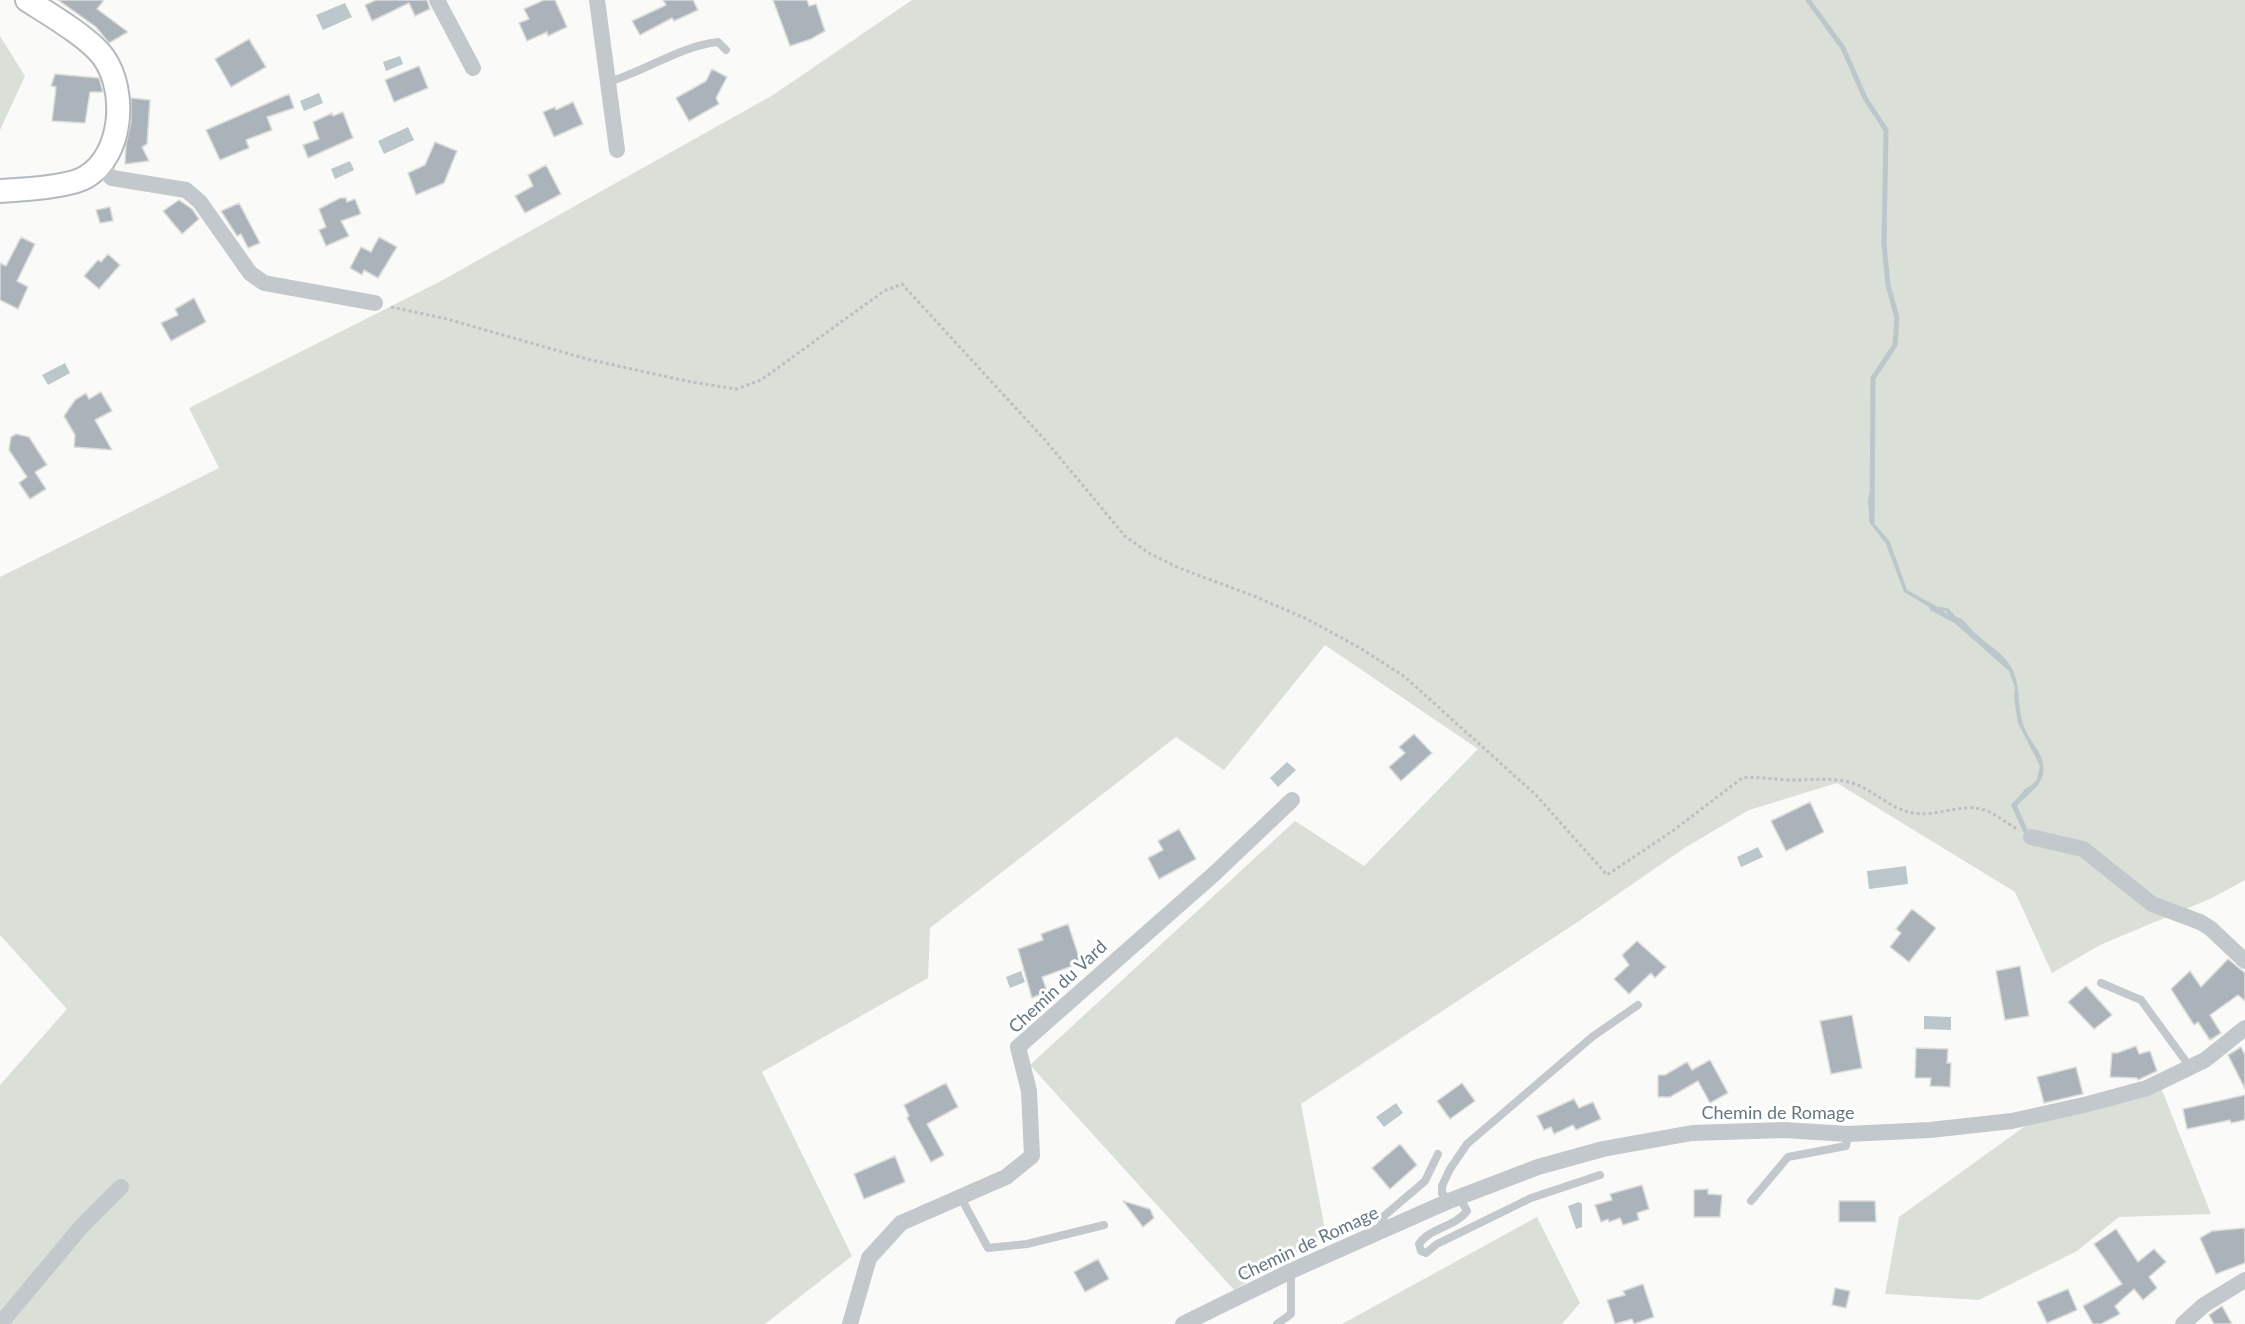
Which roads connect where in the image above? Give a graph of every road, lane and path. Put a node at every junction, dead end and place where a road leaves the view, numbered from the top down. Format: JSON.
{"nodes":[{"id":1,"x":27,"y":0,"type":"edge"},
{"id":2,"x":437,"y":0,"type":"edge"},
{"id":3,"x":597,"y":0,"type":"edge"},
{"id":4,"x":726,"y":50,"type":"dead end"},
{"id":5,"x":472,"y":68,"type":"dead end"},
{"id":6,"x":608,"y":81,"type":"junction"},
{"id":7,"x":617,"y":150,"type":"dead end"},
{"id":8,"x":100,"y":166,"type":"junction"},
{"id":9,"x":0,"y":190,"type":"edge"},
{"id":10,"x":375,"y":303,"type":"joint"},
{"id":11,"x":1292,"y":800,"type":"dead end"},
{"id":12,"x":2031,"y":837,"type":"joint"},
{"id":13,"x":2245,"y":961,"type":"edge"},
{"id":14,"x":2101,"y":983,"type":"dead end"},
{"id":15,"x":1638,"y":1005,"type":"dead end"},
{"id":16,"x":2245,"y":1029,"type":"edge"},
{"id":17,"x":2190,"y":1067,"type":"junction"},
{"id":18,"x":1848,"y":1134,"type":"junction"},
{"id":19,"x":1438,"y":1154,"type":"dead end"},
{"id":20,"x":1600,"y":1175,"type":"dead end"},
{"id":21,"x":121,"y":1187,"type":"dead end"},
{"id":22,"x":960,"y":1196,"type":"junction"},
{"id":23,"x":1449,"y":1201,"type":"junction"},
{"id":24,"x":1751,"y":1201,"type":"dead end"},
{"id":25,"x":1104,"y":1225,"type":"dead end"},
{"id":26,"x":1379,"y":1232,"type":"junction"},
{"id":27,"x":1291,"y":1270,"type":"junction"},
{"id":28,"x":2245,"y":1280,"type":"edge"},
{"id":29,"x":0,"y":1324,"type":"edge"},
{"id":30,"x":850,"y":1324,"type":"edge"},
{"id":31,"x":1183,"y":1324,"type":"edge"},
{"id":32,"x":1277,"y":1324,"type":"edge"},
{"id":33,"x":2183,"y":1324,"type":"edge"}],
"edges":[{"from":1,"to":8,"type":"street"},
{"from":2,"to":5,"type":"street"},
{"from":3,"to":6,"type":"street"},
{"from":4,"to":6,"type":"lane"},
{"from":6,"to":7,"type":"street"},
{"from":8,"to":9,"type":"street"},
{"from":8,"to":10,"type":"street"},
{"from":10,"to":12,"type":"path"},
{"from":11,"to":22,"type":"street","name":"Chemin du Vard"},
{"from":12,"to":13,"type":"street"},
{"from":14,"to":17,"type":"lane"},
{"from":15,"to":23,"type":"lane"},
{"from":16,"to":17,"type":"street","name":"Chemin de Romage"},
{"from":17,"to":18,"type":"street","name":"Chemin de Romage"},
{"from":18,"to":23,"type":"street","name":"Chemin de Romage"},
{"from":18,"to":24,"type":"lane"},
{"from":19,"to":26,"type":"lane"},
{"from":20,"to":23,"type":"lane"},
{"from":21,"to":29,"type":"street"},
{"from":22,"to":25,"type":"lane"},
{"from":22,"to":30,"type":"street","name":"Chemin du Vard"},
{"from":23,"to":26,"type":"street","name":"Chemin de Romage"},
{"from":26,"to":27,"type":"street","name":"Chemin de Romage"},
{"from":27,"to":31,"type":"street","name":"Chemin de Romage"},
{"from":27,"to":32,"type":"lane"},
{"from":28,"to":33,"type":"street"}]}
